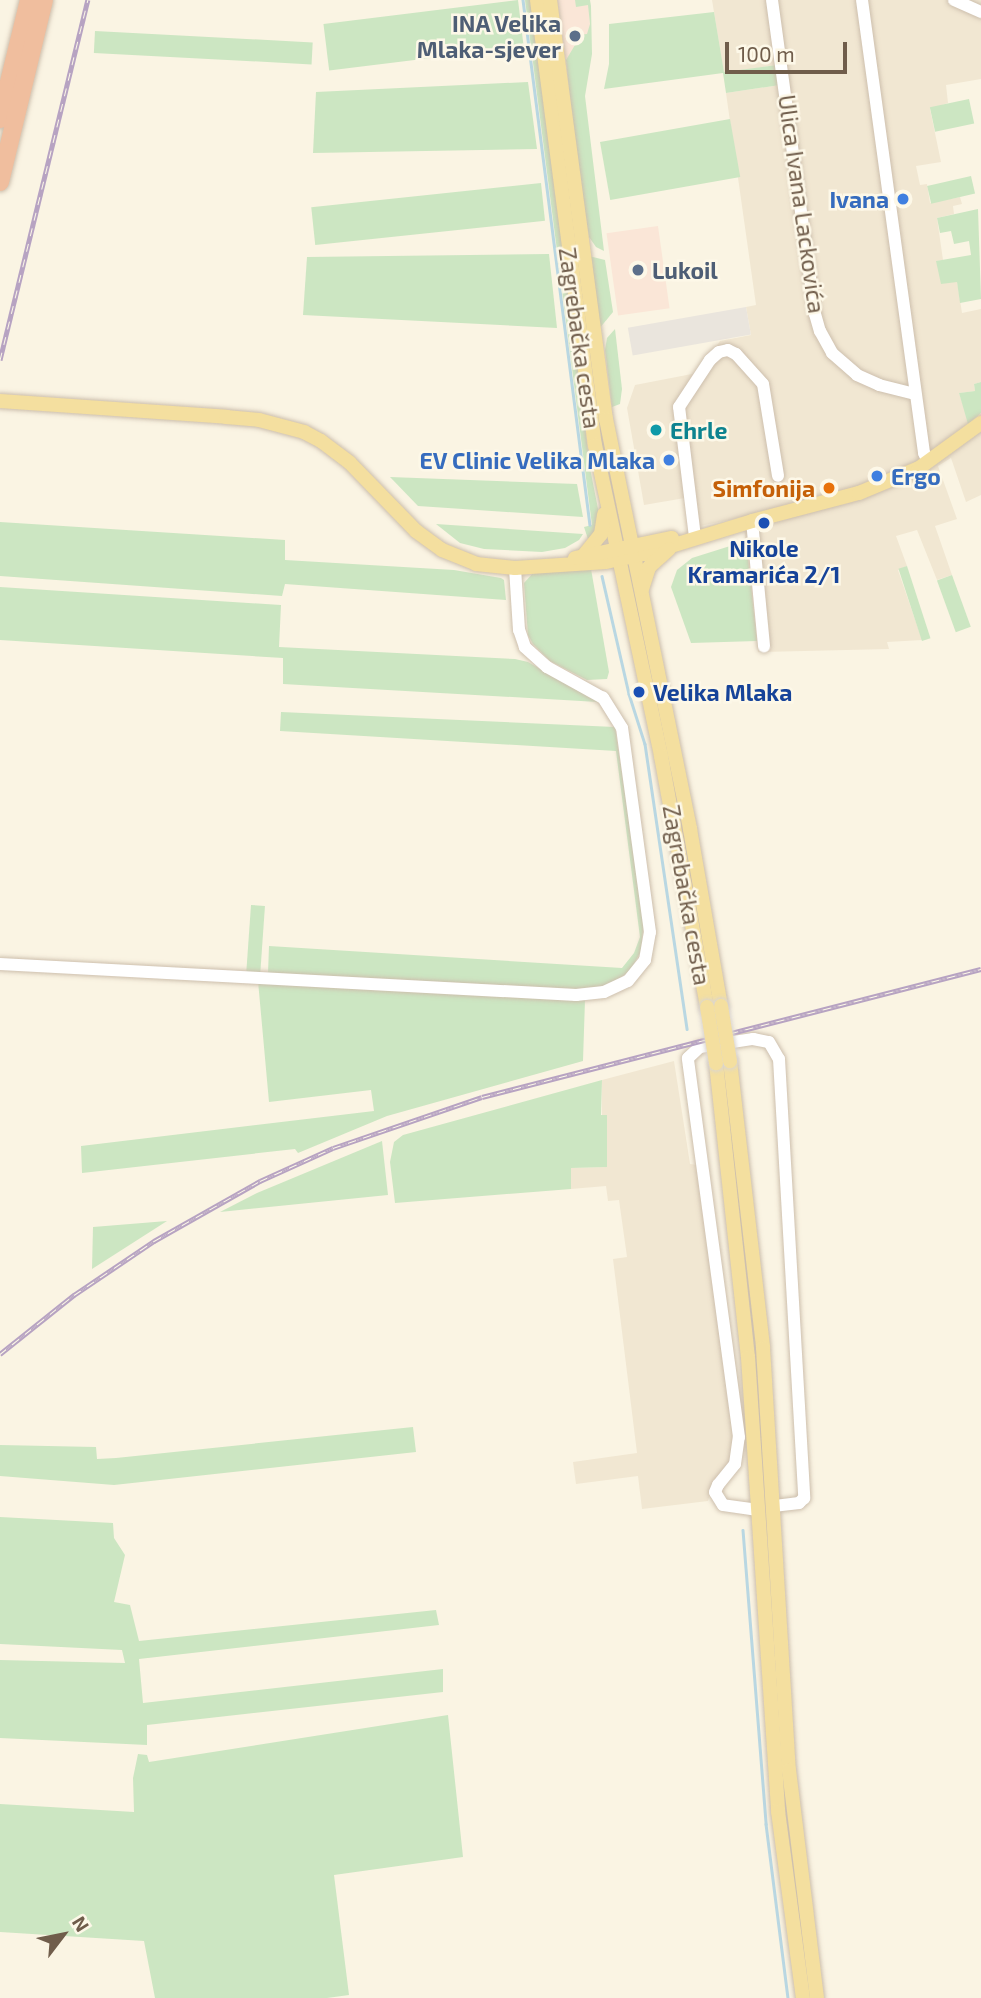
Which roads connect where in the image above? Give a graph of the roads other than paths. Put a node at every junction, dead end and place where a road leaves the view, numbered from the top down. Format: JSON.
{"nodes":[{"id":1,"x":29,"y":0,"type":"edge"},
{"id":2,"x":44,"y":0,"type":"edge"},
{"id":3,"x":537,"y":0,"type":"edge"},
{"id":4,"x":550,"y":0,"type":"edge"},
{"id":5,"x":772,"y":0,"type":"edge"},
{"id":6,"x":862,"y":0,"type":"edge"},
{"id":7,"x":954,"y":0,"type":"edge"},
{"id":8,"x":981,"y":12,"type":"edge"},
{"id":9,"x":0,"y":119,"type":"edge"},
{"id":10,"x":0,"y":182,"type":"edge"},
{"id":11,"x":915,"y":394,"type":"junction"},
{"id":12,"x":0,"y":401,"type":"edge"},
{"id":13,"x":981,"y":423,"type":"edge"},
{"id":14,"x":928,"y":462,"type":"junction"},
{"id":15,"x":778,"y":476,"type":"dead end"},
{"id":16,"x":607,"y":506,"type":"junction"},
{"id":17,"x":752,"y":521,"type":"junction"},
{"id":18,"x":695,"y":537,"type":"junction"},
{"id":19,"x":673,"y":546,"type":"junction"},
{"id":20,"x":624,"y":553,"type":"junction"},
{"id":21,"x":584,"y":555,"type":"junction"},
{"id":22,"x":565,"y":563,"type":"junction"},
{"id":23,"x":515,"y":568,"type":"junction"},
{"id":24,"x":641,"y":594,"type":"junction"},
{"id":25,"x":764,"y":646,"type":"dead end"},
{"id":26,"x":0,"y":964,"type":"edge"},
{"id":27,"x":714,"y":1007,"type":"junction"},
{"id":28,"x":765,"y":1508,"type":"junction"},
{"id":29,"x":803,"y":1998,"type":"edge"},
{"id":30,"x":817,"y":1998,"type":"edge"}],
"edges":[{"from":1,"to":9,"type":"highway"},
{"from":2,"to":10,"type":"highway"},
{"from":3,"to":16,"type":"main road","name":"Zagrebačka cesta"},
{"from":4,"to":20,"type":"main road","name":"Zagrebačka cesta"},
{"from":5,"to":11,"type":"street","name":"Ulica Ivana Lackovića"},
{"from":6,"to":11,"type":"street"},
{"from":7,"to":8,"type":"street"},
{"from":11,"to":14,"type":"street"},
{"from":12,"to":23,"type":"main road"},
{"from":13,"to":14,"type":"main road"},
{"from":14,"to":17,"type":"main road"},
{"from":15,"to":18,"type":"street"},
{"from":16,"to":20,"type":"main road","name":"Zagrebačka cesta"},
{"from":16,"to":21,"type":"main road"},
{"from":17,"to":18,"type":"main road"},
{"from":17,"to":25,"type":"street"},
{"from":18,"to":19,"type":"main road"},
{"from":18,"to":20,"type":"main road"},
{"from":19,"to":20,"type":"main road"},
{"from":19,"to":24,"type":"main road"},
{"from":20,"to":21,"type":"main road"},
{"from":20,"to":22,"type":"main road"},
{"from":20,"to":24,"type":"main road","name":"Zagrebačka cesta"},
{"from":20,"to":27,"type":"main road","name":"Zagrebačka cesta"},
{"from":21,"to":22,"type":"main road"},
{"from":22,"to":23,"type":"main road"},
{"from":23,"to":26,"type":"street"},
{"from":24,"to":27,"type":"main road","name":"Zagrebačka cesta"},
{"from":27,"to":28,"type":"main road","name":"Zagrebačka cesta","bridge":true},
{"from":28,"to":28,"type":"street"},
{"from":28,"to":29,"type":"main road","name":"Zagrebačka cesta"},
{"from":28,"to":30,"type":"main road","name":"Zagrebačka cesta"}]}
